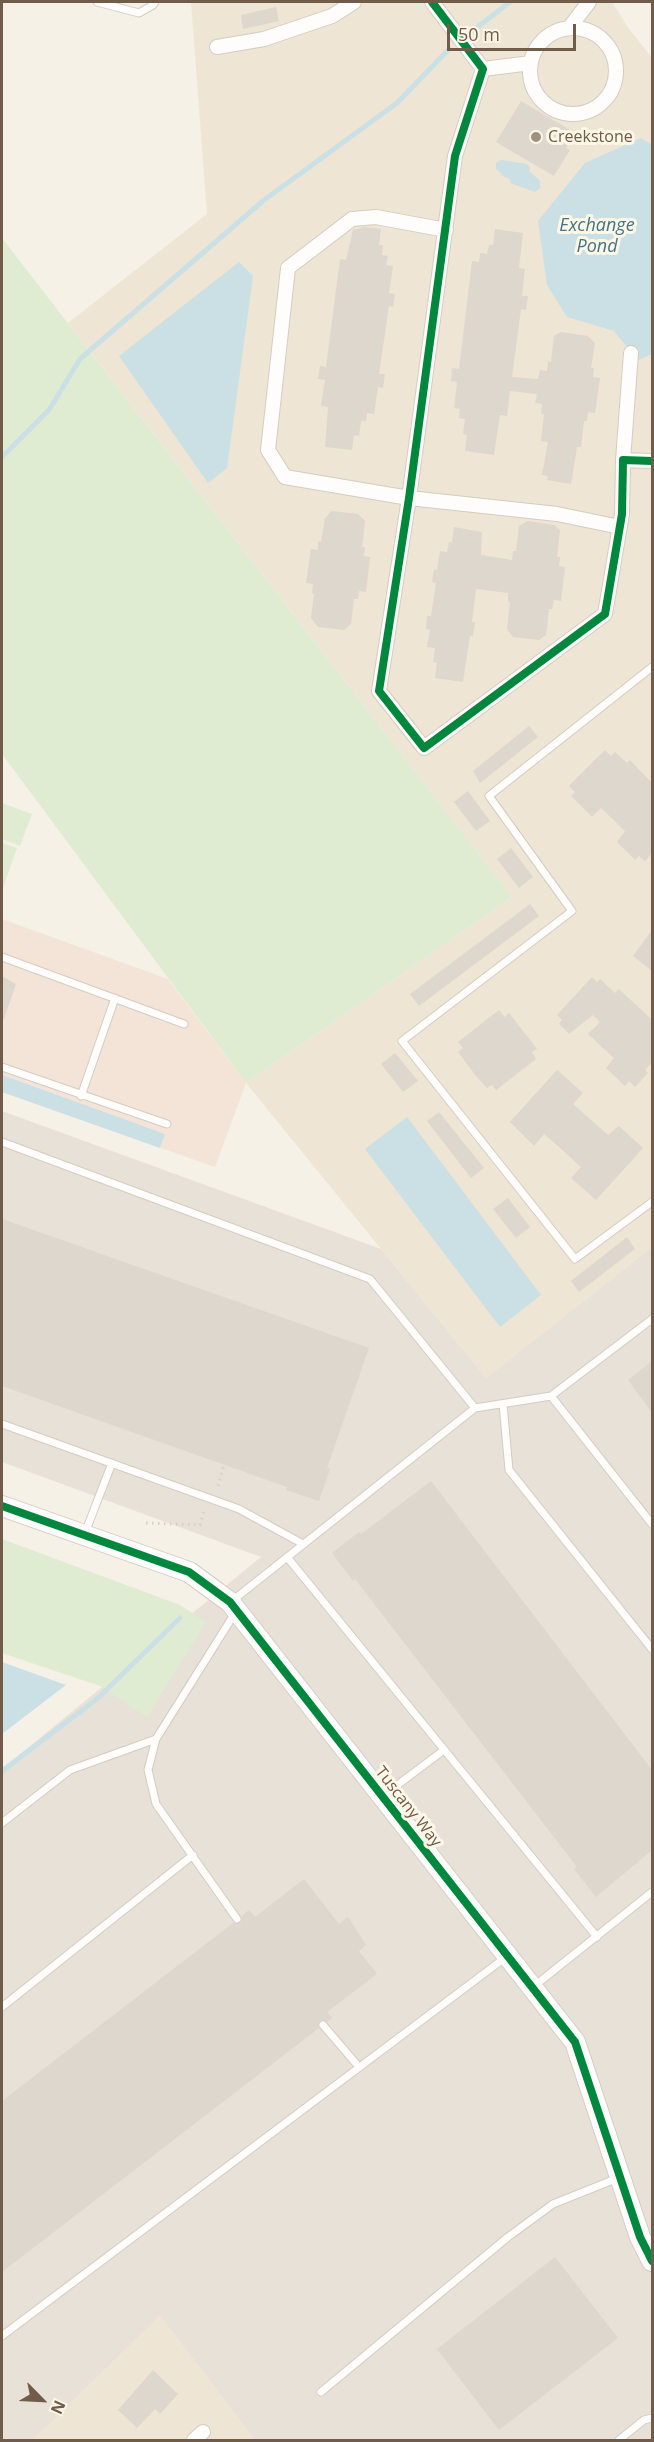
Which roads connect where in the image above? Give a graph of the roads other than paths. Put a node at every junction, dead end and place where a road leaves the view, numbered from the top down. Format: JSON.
{"nodes":[{"id":1,"x":97,"y":2,"type":"edge"},
{"id":2,"x":155,"y":2,"type":"edge"},
{"id":3,"x":354,"y":2,"type":"edge"},
{"id":4,"x":432,"y":2,"type":"edge"},
{"id":5,"x":589,"y":2,"type":"edge"},
{"id":6,"x":569,"y":28,"type":"junction"},
{"id":7,"x":217,"y":47,"type":"dead end"},
{"id":8,"x":531,"y":63,"type":"junction"},
{"id":9,"x":483,"y":69,"type":"junction"},
{"id":10,"x":446,"y":230,"type":"junction"},
{"id":11,"x":631,"y":354,"type":"dead end"},
{"id":12,"x":623,"y":460,"type":"junction"},
{"id":13,"x":652,"y":461,"type":"edge"},
{"id":14,"x":409,"y":498,"type":"junction"},
{"id":15,"x":620,"y":527,"type":"junction"},
{"id":16,"x":652,"y":667,"type":"edge"},
{"id":17,"x":2,"y":957,"type":"edge"},
{"id":18,"x":115,"y":998,"type":"junction"},
{"id":19,"x":184,"y":1024,"type":"dead end"},
{"id":20,"x":2,"y":1067,"type":"edge"},
{"id":21,"x":81,"y":1096,"type":"junction"},
{"id":22,"x":167,"y":1124,"type":"dead end"},
{"id":23,"x":2,"y":1142,"type":"edge"},
{"id":24,"x":652,"y":1202,"type":"edge"},
{"id":25,"x":652,"y":1319,"type":"edge"},
{"id":26,"x":550,"y":1396,"type":"junction"},
{"id":27,"x":503,"y":1404,"type":"junction"},
{"id":28,"x":476,"y":1408,"type":"junction"},
{"id":29,"x":2,"y":1424,"type":"edge"},
{"id":30,"x":112,"y":1463,"type":"junction"},
{"id":31,"x":2,"y":1506,"type":"edge"},
{"id":32,"x":652,"y":1524,"type":"edge"},
{"id":33,"x":84,"y":1535,"type":"junction"},
{"id":34,"x":303,"y":1544,"type":"junction"},
{"id":35,"x":287,"y":1557,"type":"junction"},
{"id":36,"x":233,"y":1606,"type":"junction"},
{"id":37,"x":652,"y":1649,"type":"edge"},
{"id":38,"x":156,"y":1739,"type":"junction"},
{"id":39,"x":444,"y":1750,"type":"junction"},
{"id":40,"x":383,"y":1796,"type":"junction"},
{"id":41,"x":2,"y":1823,"type":"edge"},
{"id":42,"x":193,"y":1855,"type":"junction"},
{"id":43,"x":652,"y":1892,"type":"edge"},
{"id":44,"x":237,"y":1919,"type":"dead end"},
{"id":45,"x":597,"y":1936,"type":"junction"},
{"id":46,"x":508,"y":1955,"type":"junction"},
{"id":47,"x":533,"y":1988,"type":"junction"},
{"id":48,"x":2,"y":2007,"type":"edge"},
{"id":49,"x":323,"y":2025,"type":"dead end"},
{"id":50,"x":359,"y":2067,"type":"junction"},
{"id":51,"x":621,"y":2177,"type":"junction"},
{"id":52,"x":652,"y":2261,"type":"edge"},
{"id":53,"x":2,"y":2336,"type":"edge"},
{"id":54,"x":321,"y":2392,"type":"dead end"},
{"id":55,"x":652,"y":2418,"type":"edge"},
{"id":56,"x":619,"y":2440,"type":"edge"}],
"edges":[{"from":1,"to":2,"type":"lane"},
{"from":3,"to":7,"type":"street"},
{"from":4,"to":9,"type":"street"},
{"from":5,"to":6,"type":"street"},
{"from":6,"to":8,"type":"street"},
{"from":6,"to":8,"type":"street"},
{"from":8,"to":9,"type":"street"},
{"from":9,"to":10,"type":"street"},
{"from":10,"to":14,"type":"street"},
{"from":10,"to":14,"type":"street"},
{"from":11,"to":12,"type":"street"},
{"from":12,"to":13,"type":"street"},
{"from":12,"to":15,"type":"street"},
{"from":14,"to":15,"type":"street"},
{"from":14,"to":15,"type":"street"},
{"from":16,"to":24,"type":"lane"},
{"from":17,"to":18,"type":"lane"},
{"from":18,"to":19,"type":"lane"},
{"from":18,"to":21,"type":"lane"},
{"from":20,"to":21,"type":"lane"},
{"from":21,"to":22,"type":"lane"},
{"from":23,"to":28,"type":"lane"},
{"from":25,"to":26,"type":"lane"},
{"from":26,"to":27,"type":"lane"},
{"from":26,"to":32,"type":"lane"},
{"from":27,"to":28,"type":"lane"},
{"from":27,"to":37,"type":"lane"},
{"from":28,"to":34,"type":"lane"},
{"from":29,"to":30,"type":"lane"},
{"from":30,"to":33,"type":"lane"},
{"from":30,"to":34,"type":"lane"},
{"from":31,"to":33,"type":"street","name":"Tuscany Way"},
{"from":33,"to":36,"type":"street","name":"Tuscany Way"},
{"from":34,"to":35,"type":"lane"},
{"from":35,"to":36,"type":"lane"},
{"from":35,"to":39,"type":"lane"},
{"from":36,"to":38,"type":"lane"},
{"from":36,"to":40,"type":"street","name":"Tuscany Way"},
{"from":38,"to":41,"type":"lane"},
{"from":38,"to":42,"type":"lane"},
{"from":39,"to":40,"type":"lane"},
{"from":39,"to":45,"type":"lane"},
{"from":40,"to":46,"type":"street","name":"Tuscany Way"},
{"from":42,"to":44,"type":"lane"},
{"from":42,"to":48,"type":"lane"},
{"from":43,"to":45,"type":"lane"},
{"from":45,"to":47,"type":"lane"},
{"from":46,"to":47,"type":"street","name":"Tuscany Way"},
{"from":46,"to":50,"type":"lane"},
{"from":47,"to":51,"type":"street","name":"Tuscany Way"},
{"from":49,"to":50,"type":"lane"},
{"from":50,"to":53,"type":"lane"},
{"from":51,"to":52,"type":"street","name":"Tuscany Way"},
{"from":51,"to":54,"type":"lane"},
{"from":55,"to":56,"type":"lane"}]}
